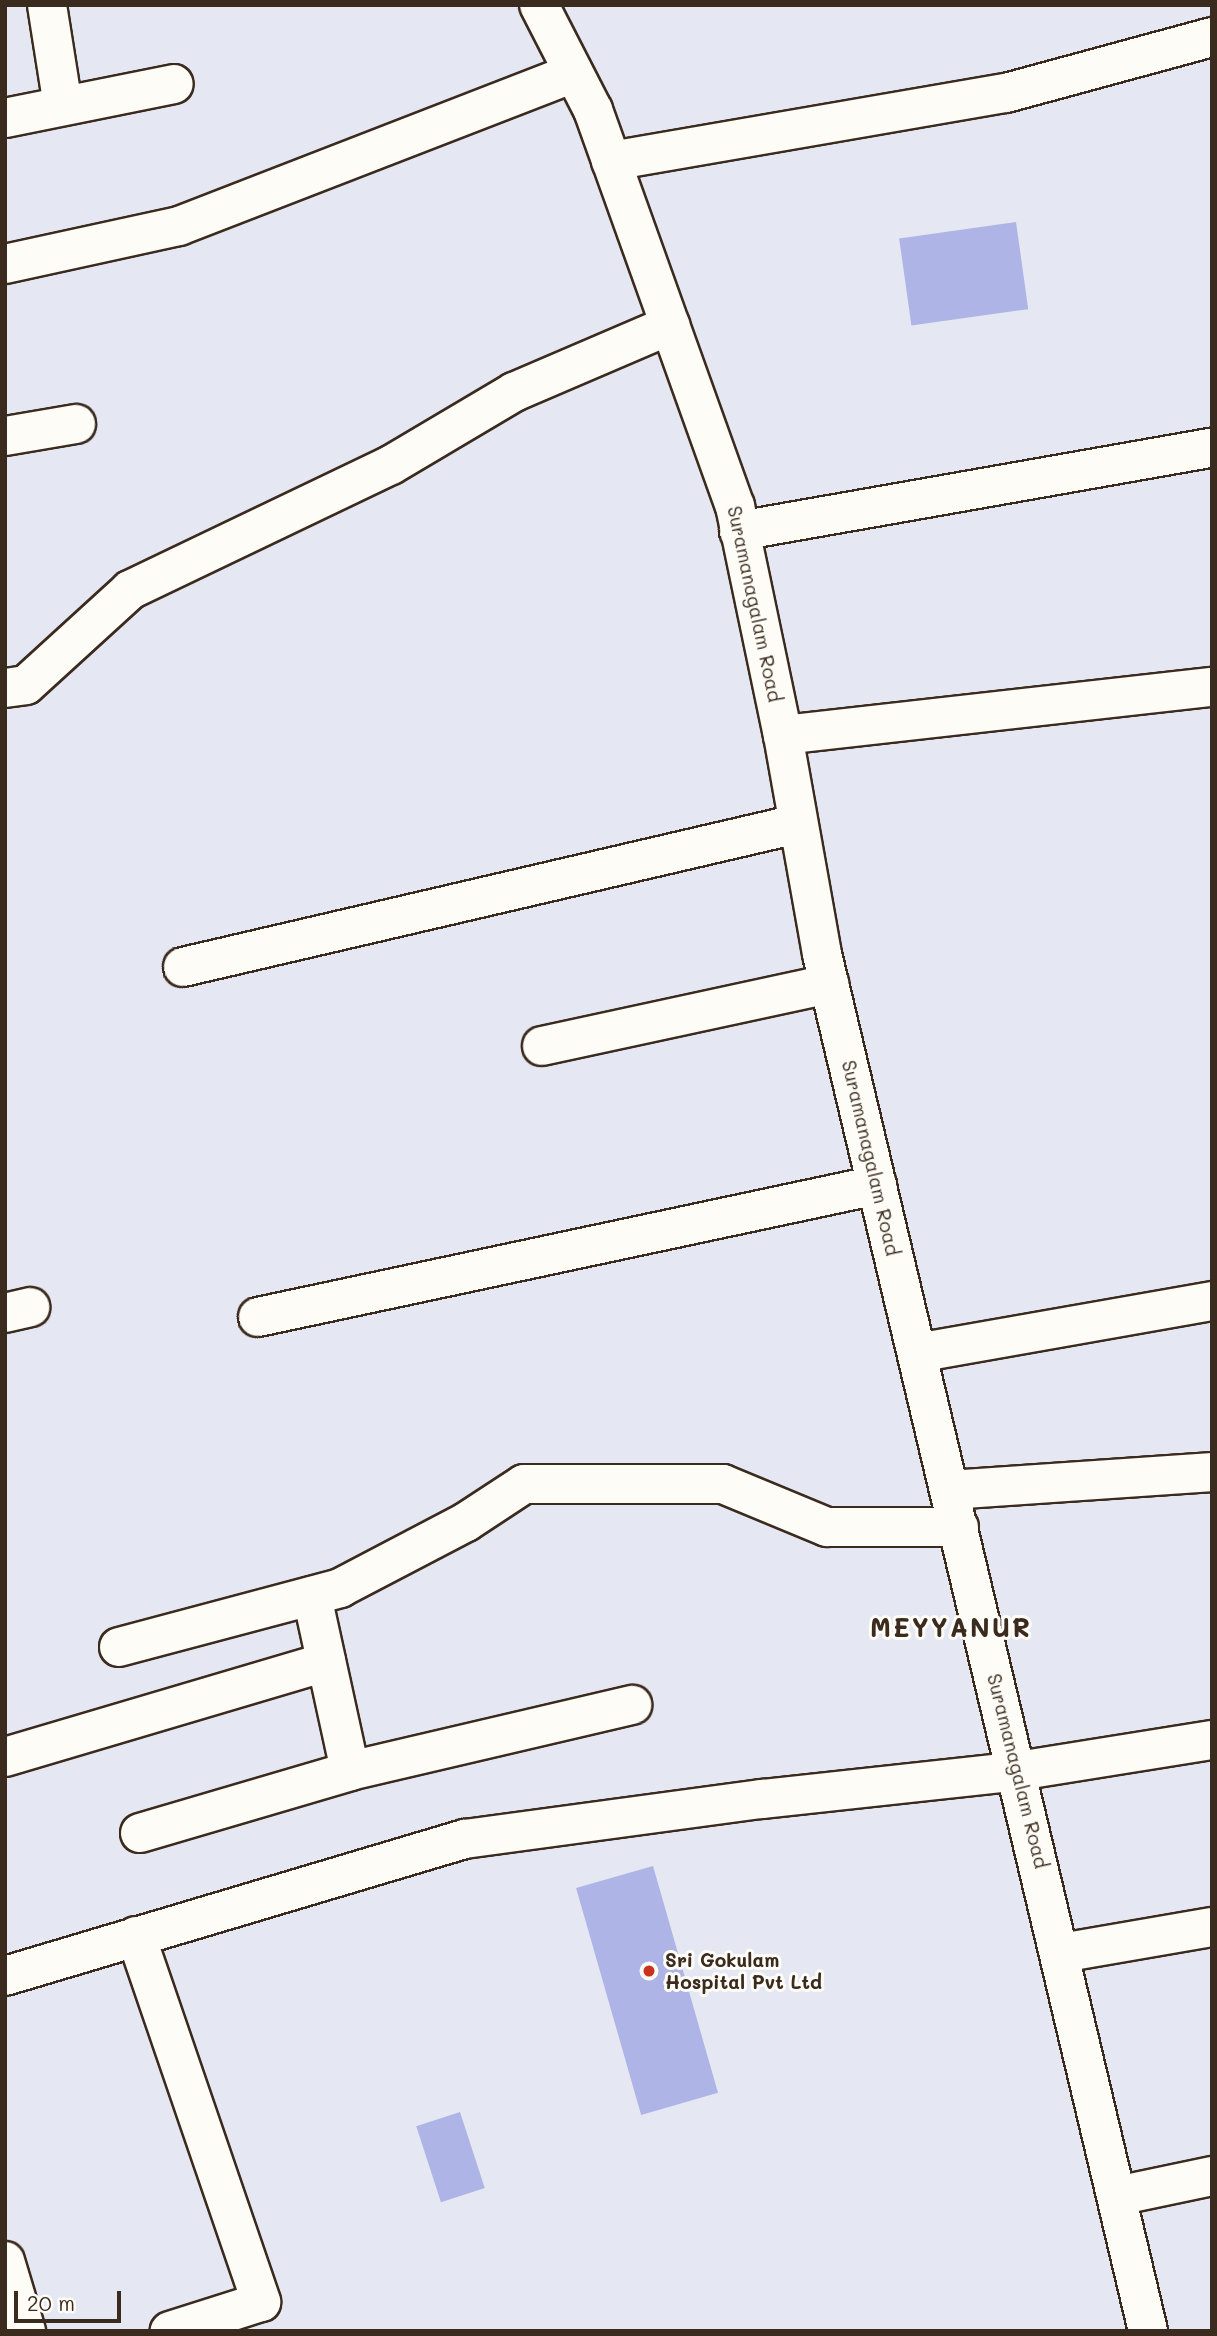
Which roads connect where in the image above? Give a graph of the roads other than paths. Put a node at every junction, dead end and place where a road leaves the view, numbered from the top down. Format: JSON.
{"nodes":[{"id":1,"x":47,"y":5,"type":"edge"},
{"id":2,"x":539,"y":5,"type":"edge"},
{"id":3,"x":1212,"y":37,"type":"edge"},
{"id":4,"x":573,"y":73,"type":"junction"},
{"id":5,"x":174,"y":84,"type":"dead end"},
{"id":6,"x":63,"y":106,"type":"junction"},
{"id":7,"x":5,"y":118,"type":"edge"},
{"id":8,"x":611,"y":161,"type":"junction"},
{"id":9,"x":5,"y":264,"type":"edge"},
{"id":10,"x":670,"y":325,"type":"junction"},
{"id":11,"x":76,"y":424,"type":"dead end"},
{"id":12,"x":5,"y":436,"type":"edge"},
{"id":13,"x":1212,"y":448,"type":"edge"},
{"id":14,"x":740,"y":531,"type":"junction"},
{"id":15,"x":1212,"y":687,"type":"edge"},
{"id":16,"x":5,"y":688,"type":"edge"},
{"id":17,"x":783,"y":735,"type":"junction"},
{"id":18,"x":797,"y":824,"type":"junction"},
{"id":19,"x":183,"y":967,"type":"dead end"},
{"id":20,"x":830,"y":984,"type":"junction"},
{"id":21,"x":542,"y":1046,"type":"dead end"},
{"id":22,"x":877,"y":1185,"type":"junction"},
{"id":23,"x":1212,"y":1301,"type":"edge"},
{"id":24,"x":258,"y":1317,"type":"dead end"},
{"id":25,"x":917,"y":1353,"type":"junction"},
{"id":26,"x":1212,"y":1472,"type":"edge"},
{"id":27,"x":950,"y":1490,"type":"junction"},
{"id":28,"x":959,"y":1527,"type":"junction"},
{"id":29,"x":312,"y":1595,"type":"junction"},
{"id":30,"x":119,"y":1647,"type":"dead end"},
{"id":31,"x":326,"y":1662,"type":"junction"},
{"id":32,"x":632,"y":1706,"type":"dead end"},
{"id":33,"x":1212,"y":1740,"type":"edge"},
{"id":34,"x":5,"y":1757,"type":"edge"},
{"id":35,"x":350,"y":1771,"type":"junction"},
{"id":36,"x":1018,"y":1772,"type":"junction"},
{"id":37,"x":141,"y":1833,"type":"dead end"},
{"id":38,"x":1212,"y":1927,"type":"edge"},
{"id":39,"x":136,"y":1936,"type":"junction"},
{"id":40,"x":1061,"y":1953,"type":"junction"},
{"id":41,"x":5,"y":1976,"type":"edge"},
{"id":42,"x":1212,"y":2176,"type":"edge"},
{"id":43,"x":1117,"y":2196,"type":"junction"},
{"id":44,"x":5,"y":2261,"type":"edge"},
{"id":45,"x":26,"y":2331,"type":"edge"},
{"id":46,"x":170,"y":2331,"type":"edge"},
{"id":47,"x":1149,"y":2331,"type":"edge"}],
"edges":[{"from":1,"to":6,"type":"street"},
{"from":2,"to":4,"type":"street","name":"Suramanagalam Road"},
{"from":3,"to":8,"type":"street"},
{"from":4,"to":8,"type":"street","name":"Suramanagalam Road"},
{"from":4,"to":9,"type":"street"},
{"from":5,"to":6,"type":"street"},
{"from":6,"to":7,"type":"street"},
{"from":8,"to":10,"type":"street","name":"Suramanagalam Road"},
{"from":10,"to":14,"type":"street","name":"Suramanagalam Road"},
{"from":10,"to":16,"type":"street"},
{"from":11,"to":12,"type":"street"},
{"from":13,"to":14,"type":"street"},
{"from":14,"to":17,"type":"street","name":"Suramanagalam Road"},
{"from":15,"to":17,"type":"street"},
{"from":17,"to":18,"type":"street","name":"Suramanagalam Road"},
{"from":18,"to":19,"type":"street"},
{"from":18,"to":20,"type":"street","name":"Suramanagalam Road"},
{"from":20,"to":21,"type":"street"},
{"from":20,"to":22,"type":"street","name":"Suramanagalam Road"},
{"from":22,"to":24,"type":"street"},
{"from":22,"to":25,"type":"street","name":"Suramanagalam Road"},
{"from":23,"to":25,"type":"street"},
{"from":25,"to":27,"type":"street","name":"Suramanagalam Road"},
{"from":26,"to":27,"type":"street"},
{"from":27,"to":28,"type":"street","name":"Suramanagalam Road"},
{"from":28,"to":29,"type":"street"},
{"from":28,"to":36,"type":"street","name":"Suramanagalam Road"},
{"from":29,"to":30,"type":"street"},
{"from":29,"to":31,"type":"street"},
{"from":31,"to":34,"type":"street"},
{"from":31,"to":35,"type":"street"},
{"from":32,"to":35,"type":"street"},
{"from":33,"to":36,"type":"street"},
{"from":35,"to":37,"type":"street"},
{"from":36,"to":39,"type":"street"},
{"from":36,"to":40,"type":"street","name":"Suramanagalam Road"},
{"from":38,"to":40,"type":"street"},
{"from":39,"to":41,"type":"street"},
{"from":39,"to":46,"type":"street"},
{"from":40,"to":43,"type":"street","name":"Suramanagalam Road"},
{"from":42,"to":43,"type":"street"},
{"from":43,"to":47,"type":"street","name":"Suramanagalam Road"},
{"from":44,"to":45,"type":"street"}]}
